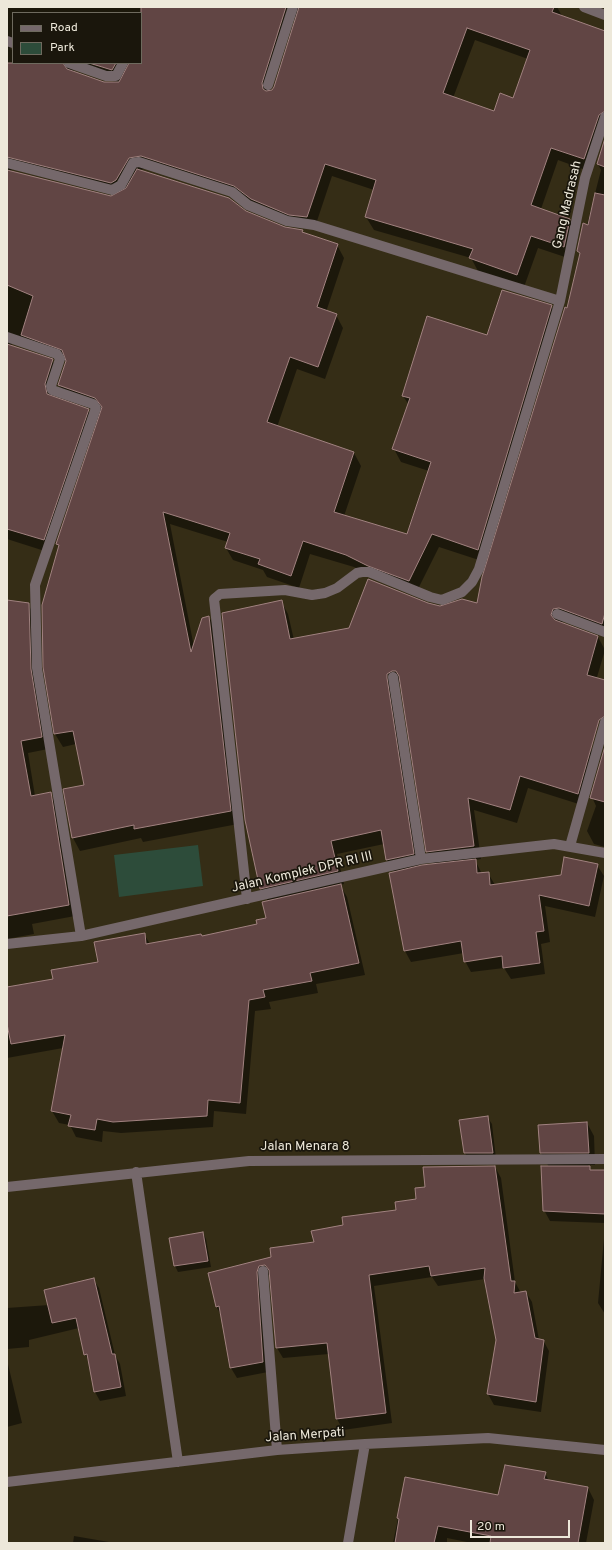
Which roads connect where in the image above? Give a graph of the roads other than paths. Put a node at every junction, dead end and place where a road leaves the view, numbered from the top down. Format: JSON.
{"nodes":[{"id":1,"x":293,"y":7,"type":"edge"},
{"id":2,"x":584,"y":7,"type":"edge"},
{"id":3,"x":605,"y":15,"type":"edge"},
{"id":4,"x":72,"y":64,"type":"edge"},
{"id":5,"x":122,"y":64,"type":"edge"},
{"id":6,"x":268,"y":86,"type":"dead end"},
{"id":7,"x":605,"y":117,"type":"edge"},
{"id":8,"x":7,"y":163,"type":"edge"},
{"id":9,"x":560,"y":301,"type":"junction"},
{"id":10,"x":7,"y":337,"type":"edge"},
{"id":11,"x":557,"y":614,"type":"dead end"},
{"id":12,"x":605,"y":632,"type":"edge"},
{"id":13,"x":393,"y":677,"type":"dead end"},
{"id":14,"x":605,"y":722,"type":"edge"},
{"id":15,"x":570,"y":846,"type":"junction"},
{"id":16,"x":605,"y":853,"type":"edge"},
{"id":17,"x":421,"y":859,"type":"junction"},
{"id":18,"x":247,"y":899,"type":"junction"},
{"id":19,"x":81,"y":936,"type":"junction"},
{"id":20,"x":7,"y":944,"type":"edge"},
{"id":21,"x":605,"y":1159,"type":"edge"},
{"id":22,"x":136,"y":1172,"type":"junction"},
{"id":23,"x":7,"y":1187,"type":"edge"},
{"id":24,"x":263,"y":1271,"type":"dead end"},
{"id":25,"x":365,"y":1444,"type":"junction"},
{"id":26,"x":277,"y":1450,"type":"junction"},
{"id":27,"x":605,"y":1450,"type":"edge"},
{"id":28,"x":178,"y":1462,"type":"junction"},
{"id":29,"x":7,"y":1482,"type":"edge"},
{"id":30,"x":348,"y":1543,"type":"edge"}],
"edges":[{"from":1,"to":6,"type":"street"},
{"from":2,"to":3,"type":"street"},
{"from":4,"to":5,"type":"street"},
{"from":7,"to":9,"type":"street","name":"Gang Madrasah"},
{"from":8,"to":9,"type":"street"},
{"from":9,"to":18,"type":"street","name":"Gang Madrasah"},
{"from":10,"to":19,"type":"street"},
{"from":11,"to":12,"type":"street"},
{"from":13,"to":17,"type":"street"},
{"from":14,"to":15,"type":"street"},
{"from":15,"to":16,"type":"street","name":"Jalan Komplek DPR RI III"},
{"from":15,"to":17,"type":"street","name":"Jalan Komplek DPR RI III"},
{"from":17,"to":18,"type":"street","name":"Jalan Komplek DPR RI III"},
{"from":18,"to":19,"type":"street","name":"Jalan Komplek DPR RI III"},
{"from":19,"to":20,"type":"street","name":"Jalan Komplek DPR RI III"},
{"from":21,"to":22,"type":"street","name":"Jalan Menara 8"},
{"from":22,"to":23,"type":"street","name":"Jalan Menara 8"},
{"from":22,"to":28,"type":"street"},
{"from":24,"to":26,"type":"street"},
{"from":25,"to":26,"type":"street","name":"Jalan Merpati"},
{"from":25,"to":27,"type":"street","name":"Jalan Merpati"},
{"from":25,"to":30,"type":"street"},
{"from":26,"to":28,"type":"street","name":"Jalan Merpati"},
{"from":28,"to":29,"type":"street","name":"Jalan Merpati"}]}
